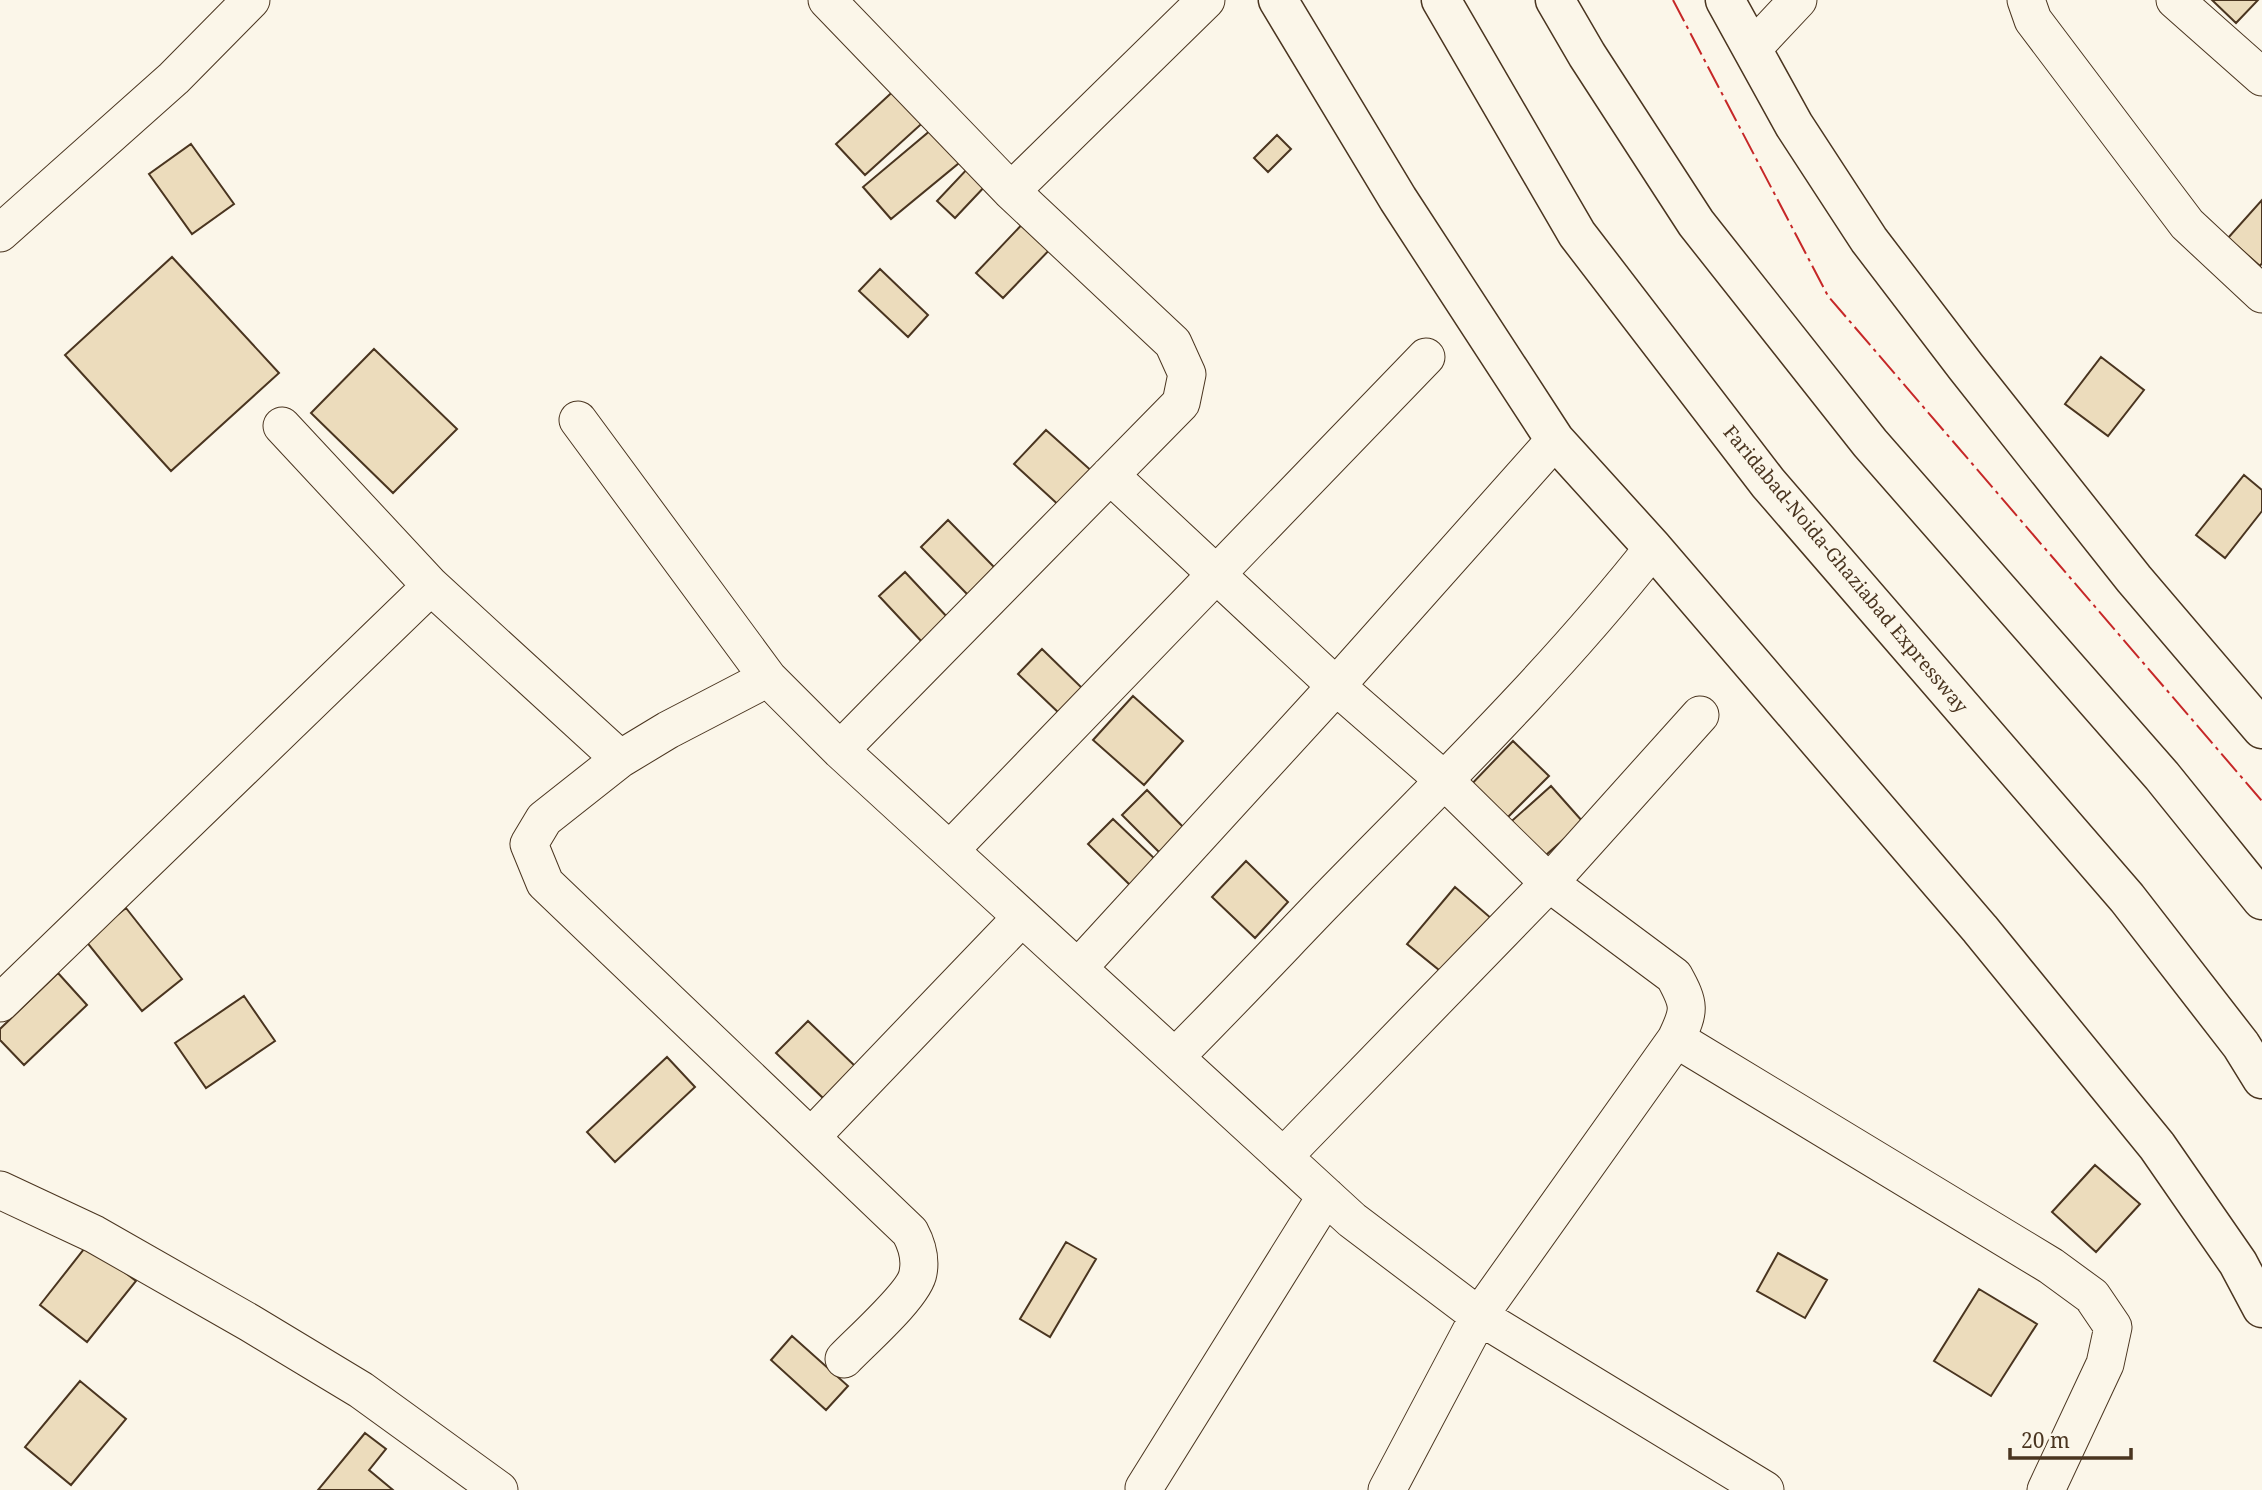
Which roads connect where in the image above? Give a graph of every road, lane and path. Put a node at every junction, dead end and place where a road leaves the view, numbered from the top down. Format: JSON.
{"nodes":[{"id":1,"x":251,"y":0,"type":"edge"},
{"id":2,"x":827,"y":0,"type":"edge"},
{"id":3,"x":1206,"y":0,"type":"edge"},
{"id":4,"x":1278,"y":0,"type":"edge"},
{"id":5,"x":1441,"y":0,"type":"edge"},
{"id":6,"x":1555,"y":0,"type":"edge"},
{"id":7,"x":1725,"y":0,"type":"edge"},
{"id":8,"x":1798,"y":0,"type":"edge"},
{"id":9,"x":2026,"y":0,"type":"edge"},
{"id":10,"x":2175,"y":0,"type":"edge"},
{"id":11,"x":1752,"y":49,"type":"junction"},
{"id":12,"x":2262,"y":77,"type":"edge"},
{"id":13,"x":1011,"y":191,"type":"junction"},
{"id":14,"x":0,"y":233,"type":"edge"},
{"id":15,"x":2262,"y":294,"type":"edge"},
{"id":16,"x":1426,"y":357,"type":"dead end"},
{"id":17,"x":578,"y":420,"type":"dead end"},
{"id":18,"x":282,"y":426,"type":"dead end"},
{"id":19,"x":1555,"y":440,"type":"junction"},
{"id":20,"x":1110,"y":475,"type":"junction"},
{"id":21,"x":1653,"y":548,"type":"junction"},
{"id":22,"x":1216,"y":575,"type":"junction"},
{"id":23,"x":431,"y":586,"type":"junction"},
{"id":24,"x":768,"y":678,"type":"junction"},
{"id":25,"x":1336,"y":686,"type":"junction"},
{"id":26,"x":1700,"y":715,"type":"dead end"},
{"id":27,"x":2262,"y":729,"type":"edge"},
{"id":28,"x":840,"y":750,"type":"junction"},
{"id":29,"x":620,"y":759,"type":"junction"},
{"id":30,"x":1445,"y":781,"type":"junction"},
{"id":31,"x":950,"y":850,"type":"junction"},
{"id":32,"x":1549,"y":883,"type":"junction"},
{"id":33,"x":2262,"y":900,"type":"edge"},
{"id":34,"x":1022,"y":917,"type":"junction"},
{"id":35,"x":1078,"y":968,"type":"junction"},
{"id":36,"x":0,"y":1003,"type":"edge"},
{"id":37,"x":1676,"y":1039,"type":"junction"},
{"id":38,"x":1175,"y":1058,"type":"junction"},
{"id":39,"x":2262,"y":1079,"type":"edge"},
{"id":40,"x":811,"y":1137,"type":"junction"},
{"id":41,"x":1283,"y":1157,"type":"junction"},
{"id":42,"x":0,"y":1190,"type":"edge"},
{"id":43,"x":1326,"y":1196,"type":"junction"},
{"id":44,"x":2262,"y":1308,"type":"edge"},
{"id":45,"x":1479,"y":1316,"type":"junction"},
{"id":46,"x":844,"y":1359,"type":"dead end"},
{"id":47,"x":1144,"y":1488,"type":"dead end"},
{"id":48,"x":499,"y":1490,"type":"edge"},
{"id":49,"x":1387,"y":1490,"type":"edge"},
{"id":50,"x":1765,"y":1490,"type":"edge"},
{"id":51,"x":2046,"y":1490,"type":"edge"}],
"edges":[{"from":1,"to":14,"type":"street"},
{"from":2,"to":13,"type":"street"},
{"from":3,"to":13,"type":"street"},
{"from":4,"to":19,"type":"street"},
{"from":5,"to":39,"type":"street","name":"Faridabad-Noida-Ghaziabad Expressway"},
{"from":6,"to":33,"type":"street"},
{"from":7,"to":11,"type":"street"},
{"from":8,"to":11,"type":"street"},
{"from":9,"to":15,"type":"street"},
{"from":10,"to":12,"type":"street"},
{"from":11,"to":27,"type":"street"},
{"from":13,"to":20,"type":"street"},
{"from":16,"to":22,"type":"street"},
{"from":17,"to":24,"type":"street"},
{"from":18,"to":23,"type":"street"},
{"from":19,"to":21,"type":"street"},
{"from":19,"to":25,"type":"street"},
{"from":20,"to":22,"type":"street"},
{"from":20,"to":28,"type":"street"},
{"from":21,"to":30,"type":"street"},
{"from":21,"to":44,"type":"street"},
{"from":22,"to":25,"type":"street"},
{"from":22,"to":31,"type":"street"},
{"from":23,"to":29,"type":"street"},
{"from":23,"to":36,"type":"street"},
{"from":24,"to":28,"type":"street"},
{"from":24,"to":29,"type":"street"},
{"from":25,"to":30,"type":"street"},
{"from":25,"to":35,"type":"street"},
{"from":26,"to":32,"type":"street"},
{"from":28,"to":31,"type":"street"},
{"from":29,"to":40,"type":"street"},
{"from":30,"to":32,"type":"street"},
{"from":30,"to":38,"type":"street"},
{"from":31,"to":34,"type":"street"},
{"from":32,"to":37,"type":"street"},
{"from":32,"to":41,"type":"street"},
{"from":34,"to":35,"type":"street"},
{"from":34,"to":40,"type":"street"},
{"from":35,"to":38,"type":"street"},
{"from":37,"to":45,"type":"street"},
{"from":37,"to":51,"type":"street"},
{"from":38,"to":41,"type":"street"},
{"from":40,"to":46,"type":"street"},
{"from":41,"to":43,"type":"street"},
{"from":42,"to":48,"type":"street"},
{"from":43,"to":45,"type":"street"},
{"from":43,"to":47,"type":"street"},
{"from":45,"to":49,"type":"street"},
{"from":45,"to":50,"type":"street"}]}
